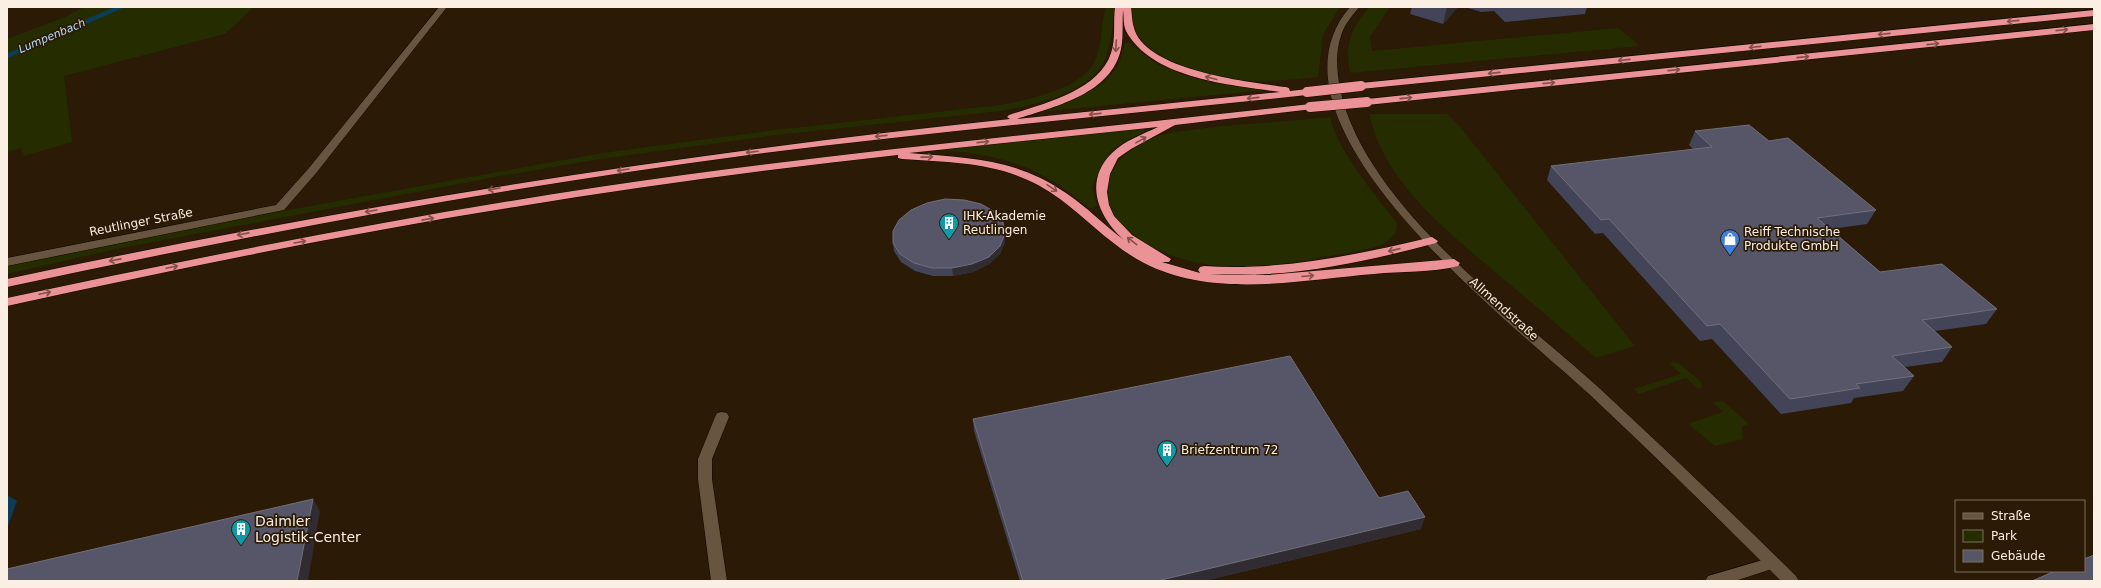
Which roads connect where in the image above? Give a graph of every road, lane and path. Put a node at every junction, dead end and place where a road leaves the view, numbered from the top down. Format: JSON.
{"nodes":[{"id":1,"x":443,"y":7,"type":"edge"},
{"id":2,"x":1119,"y":7,"type":"edge"},
{"id":3,"x":1127,"y":7,"type":"edge"},
{"id":4,"x":1355,"y":7,"type":"edge"},
{"id":5,"x":2094,"y":13,"type":"edge"},
{"id":6,"x":2094,"y":27,"type":"edge"},
{"id":7,"x":1306,"y":92,"type":"junction"},
{"id":8,"x":1176,"y":122,"type":"junction"},
{"id":9,"x":989,"y":125,"type":"junction"},
{"id":10,"x":874,"y":154,"type":"junction"},
{"id":11,"x":1432,"y":241,"type":"junction"},
{"id":12,"x":7,"y":262,"type":"edge"},
{"id":13,"x":1454,"y":263,"type":"junction"},
{"id":14,"x":7,"y":283,"type":"edge"},
{"id":15,"x":7,"y":302,"type":"edge"},
{"id":16,"x":722,"y":417,"type":"dead end"},
{"id":17,"x":1773,"y":563,"type":"junction"},
{"id":18,"x":718,"y":581,"type":"edge"},
{"id":19,"x":1713,"y":581,"type":"edge"},
{"id":20,"x":1791,"y":581,"type":"edge"}],
"edges":[{"from":1,"to":12,"type":"street","name":"Reutlinger Straße"},
{"from":2,"to":9,"type":"highway","one_way":true},
{"from":7,"to":3,"type":"highway","one_way":true},
{"from":4,"to":11,"type":"street","name":"Allmendstraße"},
{"from":5,"to":7,"type":"highway","one_way":true,"bridge":true},
{"from":8,"to":6,"type":"highway","one_way":true,"bridge":true},
{"from":7,"to":9,"type":"highway","one_way":true},
{"from":10,"to":8,"type":"highway","one_way":true},
{"from":11,"to":8,"type":"highway","one_way":true},
{"from":9,"to":14,"type":"highway","one_way":true},
{"from":10,"to":13,"type":"highway","one_way":true},
{"from":15,"to":10,"type":"highway","one_way":true},
{"from":11,"to":13,"type":"street","name":"Allmendstraße"},
{"from":13,"to":17,"type":"street","name":"Allmendstraße"},
{"from":16,"to":18,"type":"street"},
{"from":17,"to":19,"type":"street"},
{"from":17,"to":20,"type":"street","name":"Allmendstraße"}]}
